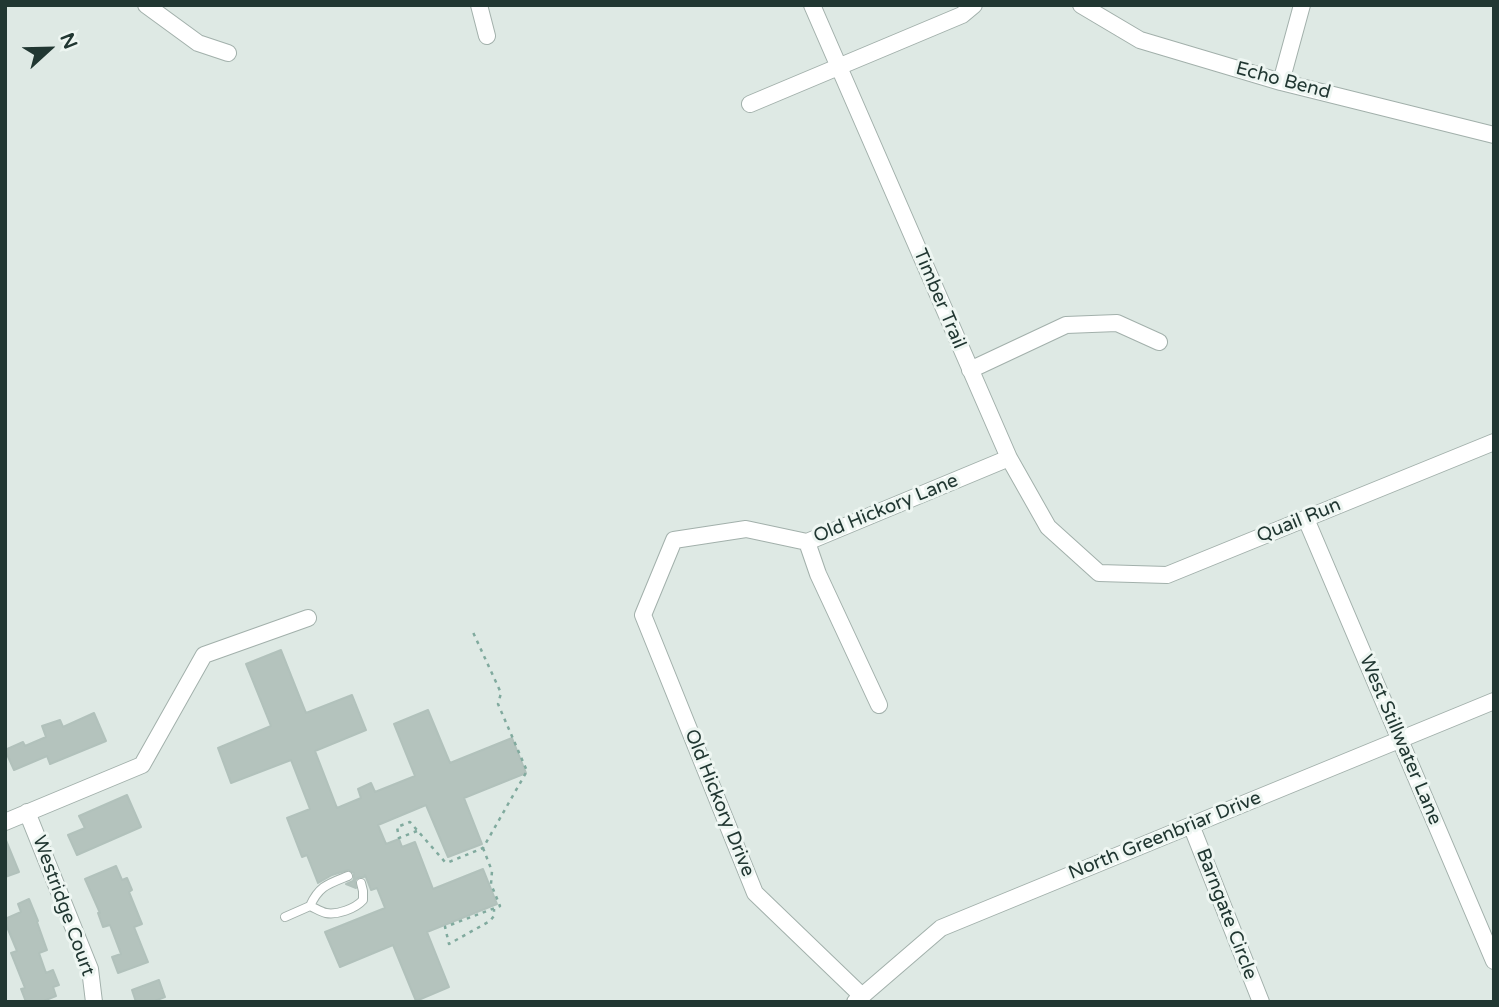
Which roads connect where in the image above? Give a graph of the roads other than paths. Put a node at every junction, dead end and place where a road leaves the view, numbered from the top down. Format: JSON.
{"nodes":[{"id":1,"x":146,"y":5,"type":"edge"},
{"id":2,"x":479,"y":5,"type":"edge"},
{"id":3,"x":811,"y":5,"type":"edge"},
{"id":4,"x":974,"y":5,"type":"edge"},
{"id":5,"x":1081,"y":5,"type":"edge"},
{"id":6,"x":1302,"y":5,"type":"edge"},
{"id":7,"x":487,"y":36,"type":"dead end"},
{"id":8,"x":228,"y":53,"type":"dead end"},
{"id":9,"x":838,"y":66,"type":"junction"},
{"id":10,"x":1281,"y":82,"type":"junction"},
{"id":11,"x":750,"y":104,"type":"dead end"},
{"id":12,"x":1494,"y":135,"type":"edge"},
{"id":13,"x":1159,"y":342,"type":"dead end"},
{"id":14,"x":970,"y":370,"type":"junction"},
{"id":15,"x":1494,"y":442,"type":"edge"},
{"id":16,"x":1009,"y":458,"type":"junction"},
{"id":17,"x":1306,"y":519,"type":"junction"},
{"id":18,"x":807,"y":542,"type":"junction"},
{"id":19,"x":1099,"y":573,"type":"joint"},
{"id":20,"x":643,"y":615,"type":"joint"},
{"id":21,"x":308,"y":618,"type":"dead end"},
{"id":22,"x":1494,"y":701,"type":"edge"},
{"id":23,"x":879,"y":705,"type":"dead end"},
{"id":24,"x":1400,"y":739,"type":"junction"},
{"id":25,"x":27,"y":812,"type":"junction"},
{"id":26,"x":5,"y":822,"type":"edge"},
{"id":27,"x":1191,"y":825,"type":"junction"},
{"id":28,"x":348,"y":876,"type":"dead end"},
{"id":29,"x":361,"y":883,"type":"dead end"},
{"id":30,"x":310,"y":906,"type":"junction"},
{"id":31,"x":285,"y":917,"type":"dead end"},
{"id":32,"x":1494,"y":961,"type":"edge"},
{"id":33,"x":858,"y":999,"type":"edge"},
{"id":34,"x":94,"y":1002,"type":"edge"},
{"id":35,"x":1261,"y":1002,"type":"edge"}],
"edges":[{"from":1,"to":8,"type":"street"},
{"from":2,"to":7,"type":"street"},
{"from":3,"to":9,"type":"street","name":"Timber Trail"},
{"from":4,"to":9,"type":"street"},
{"from":5,"to":10,"type":"street","name":"Echo Bend"},
{"from":6,"to":10,"type":"street"},
{"from":9,"to":11,"type":"street"},
{"from":9,"to":14,"type":"street","name":"Timber Trail"},
{"from":10,"to":12,"type":"street","name":"Echo Bend"},
{"from":13,"to":14,"type":"street"},
{"from":14,"to":16,"type":"street","name":"Timber Trail"},
{"from":15,"to":17,"type":"street","name":"Quail Run"},
{"from":16,"to":18,"type":"street","name":"Old Hickory Lane"},
{"from":16,"to":19,"type":"street","name":"Timber Trail"},
{"from":17,"to":19,"type":"street","name":"Quail Run"},
{"from":17,"to":24,"type":"street","name":"West Stillwater Lane"},
{"from":18,"to":20,"type":"street","name":"Old Hickory Lane"},
{"from":18,"to":23,"type":"street"},
{"from":20,"to":33,"type":"street","name":"Old Hickory Drive"},
{"from":21,"to":25,"type":"street"},
{"from":22,"to":24,"type":"street","name":"North Greenbriar Drive"},
{"from":24,"to":27,"type":"street","name":"North Greenbriar Drive"},
{"from":24,"to":32,"type":"street","name":"West Stillwater Lane"},
{"from":25,"to":26,"type":"street"},
{"from":25,"to":34,"type":"street","name":"Westridge Court"},
{"from":27,"to":33,"type":"street","name":"North Greenbriar Drive"},
{"from":27,"to":35,"type":"street","name":"Barngate Circle"},
{"from":28,"to":30,"type":"lane"},
{"from":29,"to":30,"type":"lane"},
{"from":30,"to":31,"type":"lane"}]}
